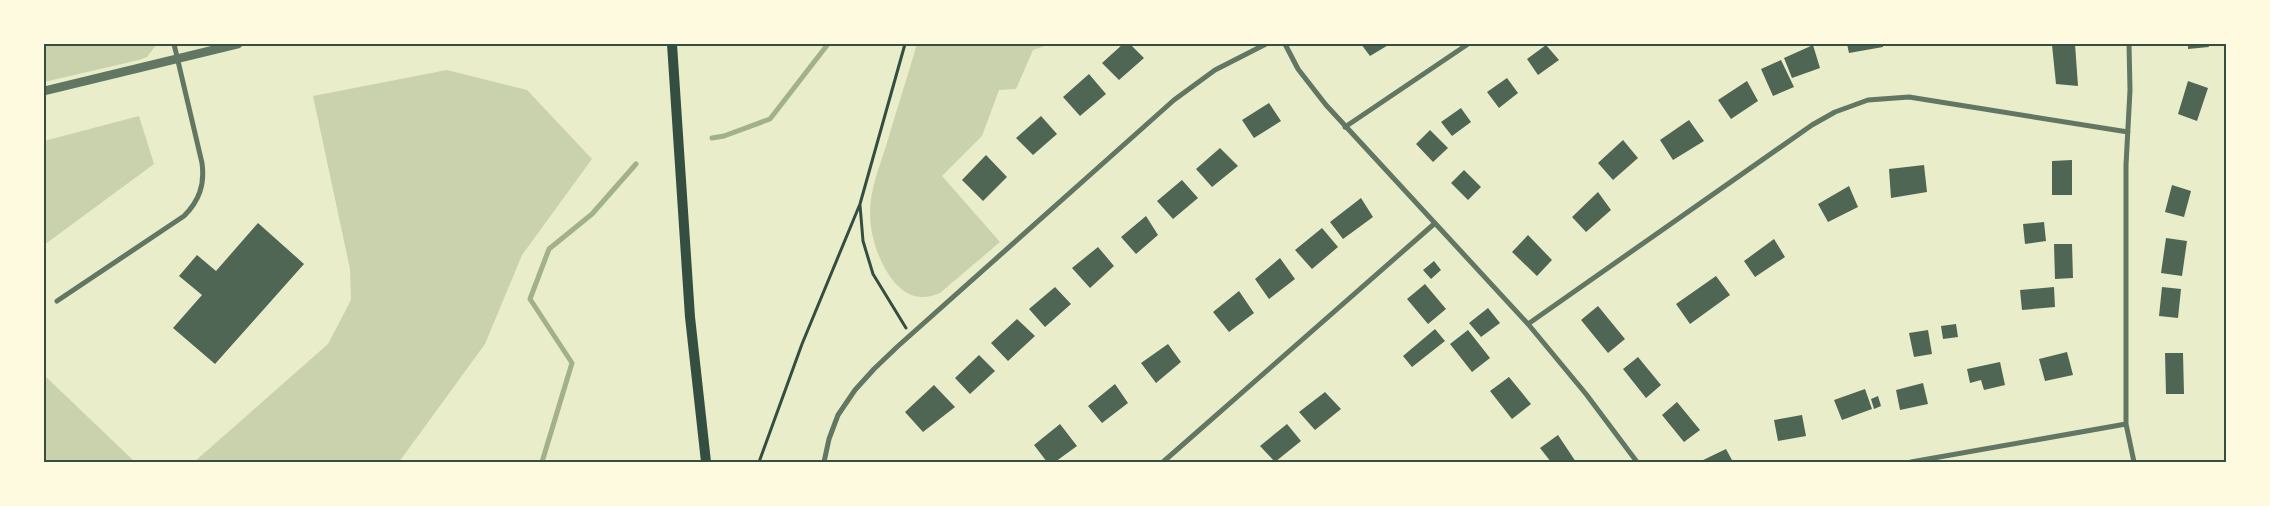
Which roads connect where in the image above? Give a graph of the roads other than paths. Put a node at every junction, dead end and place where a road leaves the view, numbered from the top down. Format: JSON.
{"nodes":[{"id":1,"x":174,"y":44,"type":"edge"},
{"id":2,"x":238,"y":44,"type":"edge"},
{"id":3,"x":672,"y":44,"type":"edge"},
{"id":4,"x":1266,"y":44,"type":"edge"},
{"id":5,"x":1285,"y":44,"type":"edge"},
{"id":6,"x":1468,"y":44,"type":"edge"},
{"id":7,"x":2129,"y":44,"type":"edge"},
{"id":8,"x":177,"y":58,"type":"junction"},
{"id":9,"x":44,"y":91,"type":"edge"},
{"id":10,"x":1345,"y":127,"type":"junction"},
{"id":11,"x":2128,"y":132,"type":"junction"},
{"id":12,"x":1434,"y":224,"type":"junction"},
{"id":13,"x":57,"y":301,"type":"dead end"},
{"id":14,"x":1528,"y":324,"type":"junction"},
{"id":15,"x":2126,"y":424,"type":"junction"},
{"id":16,"x":706,"y":462,"type":"edge"},
{"id":17,"x":824,"y":462,"type":"edge"},
{"id":18,"x":1163,"y":462,"type":"edge"},
{"id":19,"x":1637,"y":462,"type":"edge"},
{"id":20,"x":1910,"y":462,"type":"edge"},
{"id":21,"x":2134,"y":462,"type":"edge"}],
"edges":[{"from":1,"to":8,"type":"street"},
{"from":2,"to":8,"type":"street"},
{"from":3,"to":16,"type":"main road"},
{"from":4,"to":17,"type":"street"},
{"from":5,"to":10,"type":"street"},
{"from":6,"to":10,"type":"street"},
{"from":7,"to":11,"type":"street"},
{"from":8,"to":9,"type":"street"},
{"from":8,"to":13,"type":"street"},
{"from":10,"to":12,"type":"street"},
{"from":11,"to":14,"type":"street"},
{"from":11,"to":15,"type":"street"},
{"from":12,"to":14,"type":"street"},
{"from":12,"to":18,"type":"street"},
{"from":14,"to":19,"type":"street"},
{"from":15,"to":20,"type":"street"},
{"from":15,"to":21,"type":"street"}]}
